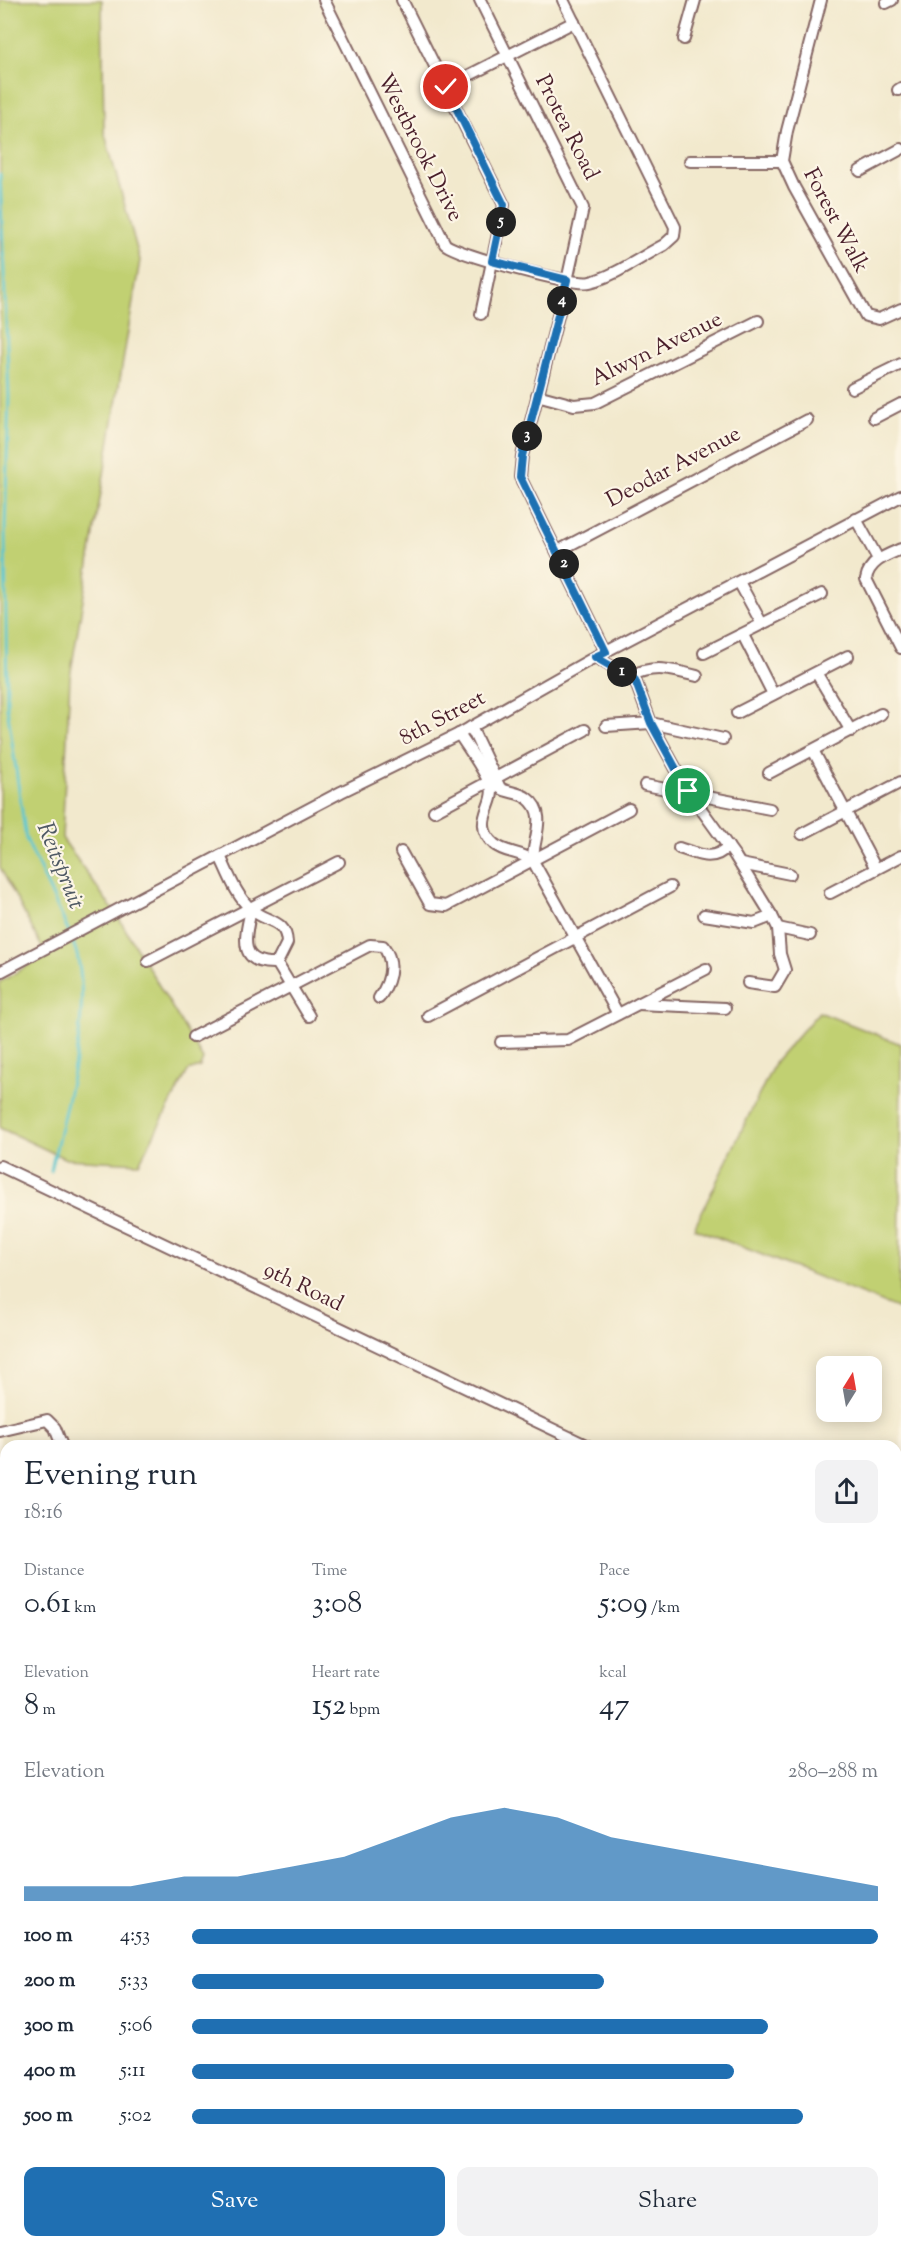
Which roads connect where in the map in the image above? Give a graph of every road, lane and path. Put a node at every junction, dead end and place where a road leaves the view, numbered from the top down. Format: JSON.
{"nodes":[{"id":1,"x":324,"y":0,"type":"edge"},
{"id":2,"x":402,"y":0,"type":"edge"},
{"id":3,"x":480,"y":0,"type":"edge"},
{"id":4,"x":563,"y":0,"type":"edge"},
{"id":5,"x":695,"y":0,"type":"edge"},
{"id":6,"x":821,"y":0,"type":"edge"},
{"id":7,"x":574,"y":22,"type":"junction"},
{"id":8,"x":684,"y":39,"type":"dead end"},
{"id":9,"x":509,"y":57,"type":"junction"},
{"id":10,"x":446,"y":87,"type":"junction"},
{"id":11,"x":901,"y":149,"type":"edge"},
{"id":12,"x":690,"y":161,"type":"dead end"},
{"id":13,"x":782,"y":161,"type":"junction"},
{"id":14,"x":860,"y":171,"type":"dead end"},
{"id":15,"x":492,"y":261,"type":"junction"},
{"id":16,"x":567,"y":280,"type":"junction"},
{"id":17,"x":901,"y":309,"type":"edge"},
{"id":18,"x":481,"y":314,"type":"dead end"},
{"id":19,"x":758,"y":321,"type":"dead end"},
{"id":20,"x":901,"y":364,"type":"edge"},
{"id":21,"x":852,"y":388,"type":"dead end"},
{"id":22,"x":537,"y":395,"type":"junction"},
{"id":23,"x":901,"y":404,"type":"edge"},
{"id":24,"x":874,"y":418,"type":"dead end"},
{"id":25,"x":807,"y":420,"type":"dead end"},
{"id":26,"x":901,"y":496,"type":"edge"},
{"id":27,"x":856,"y":519,"type":"junction"},
{"id":28,"x":901,"y":549,"type":"edge"},
{"id":29,"x":558,"y":551,"type":"junction"},
{"id":30,"x":878,"y":559,"type":"junction"},
{"id":31,"x":739,"y":582,"type":"junction"},
{"id":32,"x":822,"y":594,"type":"dead end"},
{"id":33,"x":762,"y":624,"type":"junction"},
{"id":34,"x":743,"y":635,"type":"junction"},
{"id":35,"x":901,"y":648,"type":"edge"},
{"id":36,"x":606,"y":652,"type":"junction"},
{"id":37,"x":704,"y":653,"type":"dead end"},
{"id":38,"x":848,"y":656,"type":"dead end"},
{"id":39,"x":595,"y":657,"type":"junction"},
{"id":40,"x":817,"y":674,"type":"junction"},
{"id":41,"x":631,"y":676,"type":"junction"},
{"id":42,"x":697,"y":676,"type":"dead end"},
{"id":43,"x":773,"y":694,"type":"junction"},
{"id":44,"x":737,"y":713,"type":"dead end"},
{"id":45,"x":881,"y":714,"type":"dead end"},
{"id":46,"x":651,"y":723,"type":"junction"},
{"id":47,"x":606,"y":726,"type":"dead end"},
{"id":48,"x":471,"y":727,"type":"junction"},
{"id":49,"x":585,"y":730,"type":"dead end"},
{"id":50,"x":851,"y":731,"type":"junction"},
{"id":51,"x":459,"y":734,"type":"junction"},
{"id":52,"x":723,"y":739,"type":"dead end"},
{"id":53,"x":814,"y":752,"type":"junction"},
{"id":54,"x":769,"y":773,"type":"dead end"},
{"id":55,"x":493,"y":782,"type":"junction"},
{"id":56,"x":901,"y":782,"type":"edge"},
{"id":57,"x":645,"y":785,"type":"dead end"},
{"id":58,"x":688,"y":791,"type":"junction"},
{"id":59,"x":629,"y":809,"type":"dead end"},
{"id":60,"x":770,"y":809,"type":"dead end"},
{"id":61,"x":845,"y":809,"type":"junction"},
{"id":62,"x":434,"y":812,"type":"dead end"},
{"id":63,"x":802,"y":834,"type":"dead end"},
{"id":64,"x":728,"y":846,"type":"junction"},
{"id":65,"x":679,"y":848,"type":"dead end"},
{"id":66,"x":401,"y":852,"type":"dead end"},
{"id":67,"x":220,"y":856,"type":"junction"},
{"id":68,"x":901,"y":856,"type":"edge"},
{"id":69,"x":533,"y":861,"type":"junction"},
{"id":70,"x":339,"y":862,"type":"dead end"},
{"id":71,"x":741,"y":864,"type":"junction"},
{"id":72,"x":876,"y":869,"type":"junction"},
{"id":73,"x":790,"y":874,"type":"dead end"},
{"id":74,"x":670,"y":887,"type":"dead end"},
{"id":75,"x":830,"y":893,"type":"dead end"},
{"id":76,"x":251,"y":910,"type":"junction"},
{"id":77,"x":704,"y":915,"type":"dead end"},
{"id":78,"x":772,"y":916,"type":"junction"},
{"id":79,"x":778,"y":928,"type":"junction"},
{"id":80,"x":810,"y":935,"type":"dead end"},
{"id":81,"x":578,"y":938,"type":"junction"},
{"id":82,"x":148,"y":962,"type":"dead end"},
{"id":83,"x":278,"y":963,"type":"junction"},
{"id":84,"x":705,"y":969,"type":"dead end"},
{"id":85,"x":0,"y":972,"type":"edge"},
{"id":86,"x":748,"y":983,"type":"dead end"},
{"id":87,"x":292,"y":987,"type":"junction"},
{"id":88,"x":379,"y":998,"type":"dead end"},
{"id":89,"x":638,"y":1004,"type":"junction"},
{"id":90,"x":725,"y":1008,"type":"dead end"},
{"id":91,"x":618,"y":1014,"type":"junction"},
{"id":92,"x":309,"y":1016,"type":"dead end"},
{"id":93,"x":428,"y":1016,"type":"dead end"},
{"id":94,"x":193,"y":1037,"type":"dead end"},
{"id":95,"x":501,"y":1042,"type":"dead end"},
{"id":96,"x":0,"y":1166,"type":"edge"},
{"id":97,"x":0,"y":1431,"type":"edge"},
{"id":98,"x":60,"y":1440,"type":"edge"},
{"id":99,"x":575,"y":1440,"type":"edge"}],
"edges":[{"from":1,"to":15,"type":"street","name":"Westbrook Drive"},
{"from":2,"to":10,"type":"street"},
{"from":3,"to":9,"type":"street","name":"Protea Road"},
{"from":4,"to":7,"type":"street","name":"Westbrook Drive"},
{"from":5,"to":8,"type":"street"},
{"from":6,"to":13,"type":"street","name":"Forest Walk"},
{"from":7,"to":9,"type":"street"},
{"from":7,"to":16,"type":"street","name":"Westbrook Drive"},
{"from":9,"to":10,"type":"street"},
{"from":9,"to":16,"type":"street","name":"Protea Road"},
{"from":10,"to":15,"type":"street"},
{"from":11,"to":14,"type":"street"},
{"from":12,"to":13,"type":"street"},
{"from":13,"to":17,"type":"street","name":"Forest Walk"},
{"from":15,"to":16,"type":"street","name":"Westbrook Drive"},
{"from":15,"to":18,"type":"street"},
{"from":16,"to":22,"type":"street","name":"Protea Road"},
{"from":19,"to":22,"type":"street","name":"Alwyn Avenue"},
{"from":20,"to":21,"type":"street"},
{"from":22,"to":29,"type":"street","name":"Protea Road"},
{"from":23,"to":24,"type":"street"},
{"from":25,"to":29,"type":"street","name":"Deodar Avenue"},
{"from":26,"to":27,"type":"street","name":"8th Street"},
{"from":27,"to":30,"type":"street"},
{"from":27,"to":31,"type":"street","name":"8th Street"},
{"from":28,"to":30,"type":"street"},
{"from":29,"to":36,"type":"street","name":"Protea Road"},
{"from":30,"to":35,"type":"street"},
{"from":31,"to":33,"type":"street"},
{"from":31,"to":36,"type":"street","name":"8th Street"},
{"from":32,"to":33,"type":"street"},
{"from":33,"to":34,"type":"street"},
{"from":34,"to":37,"type":"street"},
{"from":34,"to":43,"type":"street"},
{"from":36,"to":39,"type":"street","name":"8th Street"},
{"from":38,"to":40,"type":"street"},
{"from":39,"to":41,"type":"street"},
{"from":39,"to":48,"type":"street","name":"8th Street"},
{"from":40,"to":43,"type":"street"},
{"from":40,"to":50,"type":"street"},
{"from":41,"to":42,"type":"street"},
{"from":41,"to":46,"type":"street"},
{"from":43,"to":44,"type":"street"},
{"from":45,"to":50,"type":"street"},
{"from":46,"to":47,"type":"street"},
{"from":46,"to":52,"type":"street"},
{"from":46,"to":58,"type":"street"},
{"from":48,"to":51,"type":"street","name":"8th Street"},
{"from":48,"to":55,"type":"street"},
{"from":49,"to":55,"type":"street"},
{"from":50,"to":53,"type":"street"},
{"from":51,"to":55,"type":"street"},
{"from":51,"to":67,"type":"street","name":"8th Street"},
{"from":53,"to":54,"type":"street"},
{"from":53,"to":61,"type":"street"},
{"from":55,"to":62,"type":"street"},
{"from":55,"to":69,"type":"street"},
{"from":55,"to":69,"type":"street"},
{"from":56,"to":61,"type":"street"},
{"from":57,"to":58,"type":"street"},
{"from":58,"to":60,"type":"street"},
{"from":58,"to":64,"type":"street"},
{"from":59,"to":69,"type":"street"},
{"from":61,"to":63,"type":"street"},
{"from":61,"to":72,"type":"street"},
{"from":64,"to":65,"type":"street"},
{"from":64,"to":71,"type":"street"},
{"from":66,"to":69,"type":"street"},
{"from":67,"to":76,"type":"street"},
{"from":67,"to":85,"type":"street","name":"8th Street"},
{"from":68,"to":72,"type":"street"},
{"from":69,"to":81,"type":"street"},
{"from":70,"to":76,"type":"street"},
{"from":71,"to":73,"type":"street"},
{"from":71,"to":78,"type":"street"},
{"from":72,"to":75,"type":"street"},
{"from":74,"to":81,"type":"street"},
{"from":76,"to":82,"type":"street"},
{"from":76,"to":83,"type":"street"},
{"from":76,"to":83,"type":"street"},
{"from":77,"to":78,"type":"street"},
{"from":78,"to":79,"type":"street"},
{"from":79,"to":80,"type":"street"},
{"from":79,"to":86,"type":"street"},
{"from":81,"to":91,"type":"street"},
{"from":81,"to":93,"type":"street"},
{"from":83,"to":87,"type":"street"},
{"from":84,"to":89,"type":"street"},
{"from":87,"to":88,"type":"street"},
{"from":87,"to":92,"type":"street"},
{"from":87,"to":94,"type":"street"},
{"from":89,"to":90,"type":"street"},
{"from":89,"to":91,"type":"street"},
{"from":91,"to":95,"type":"street"},
{"from":96,"to":99,"type":"street","name":"9th Road"},
{"from":97,"to":98,"type":"street"}]}
